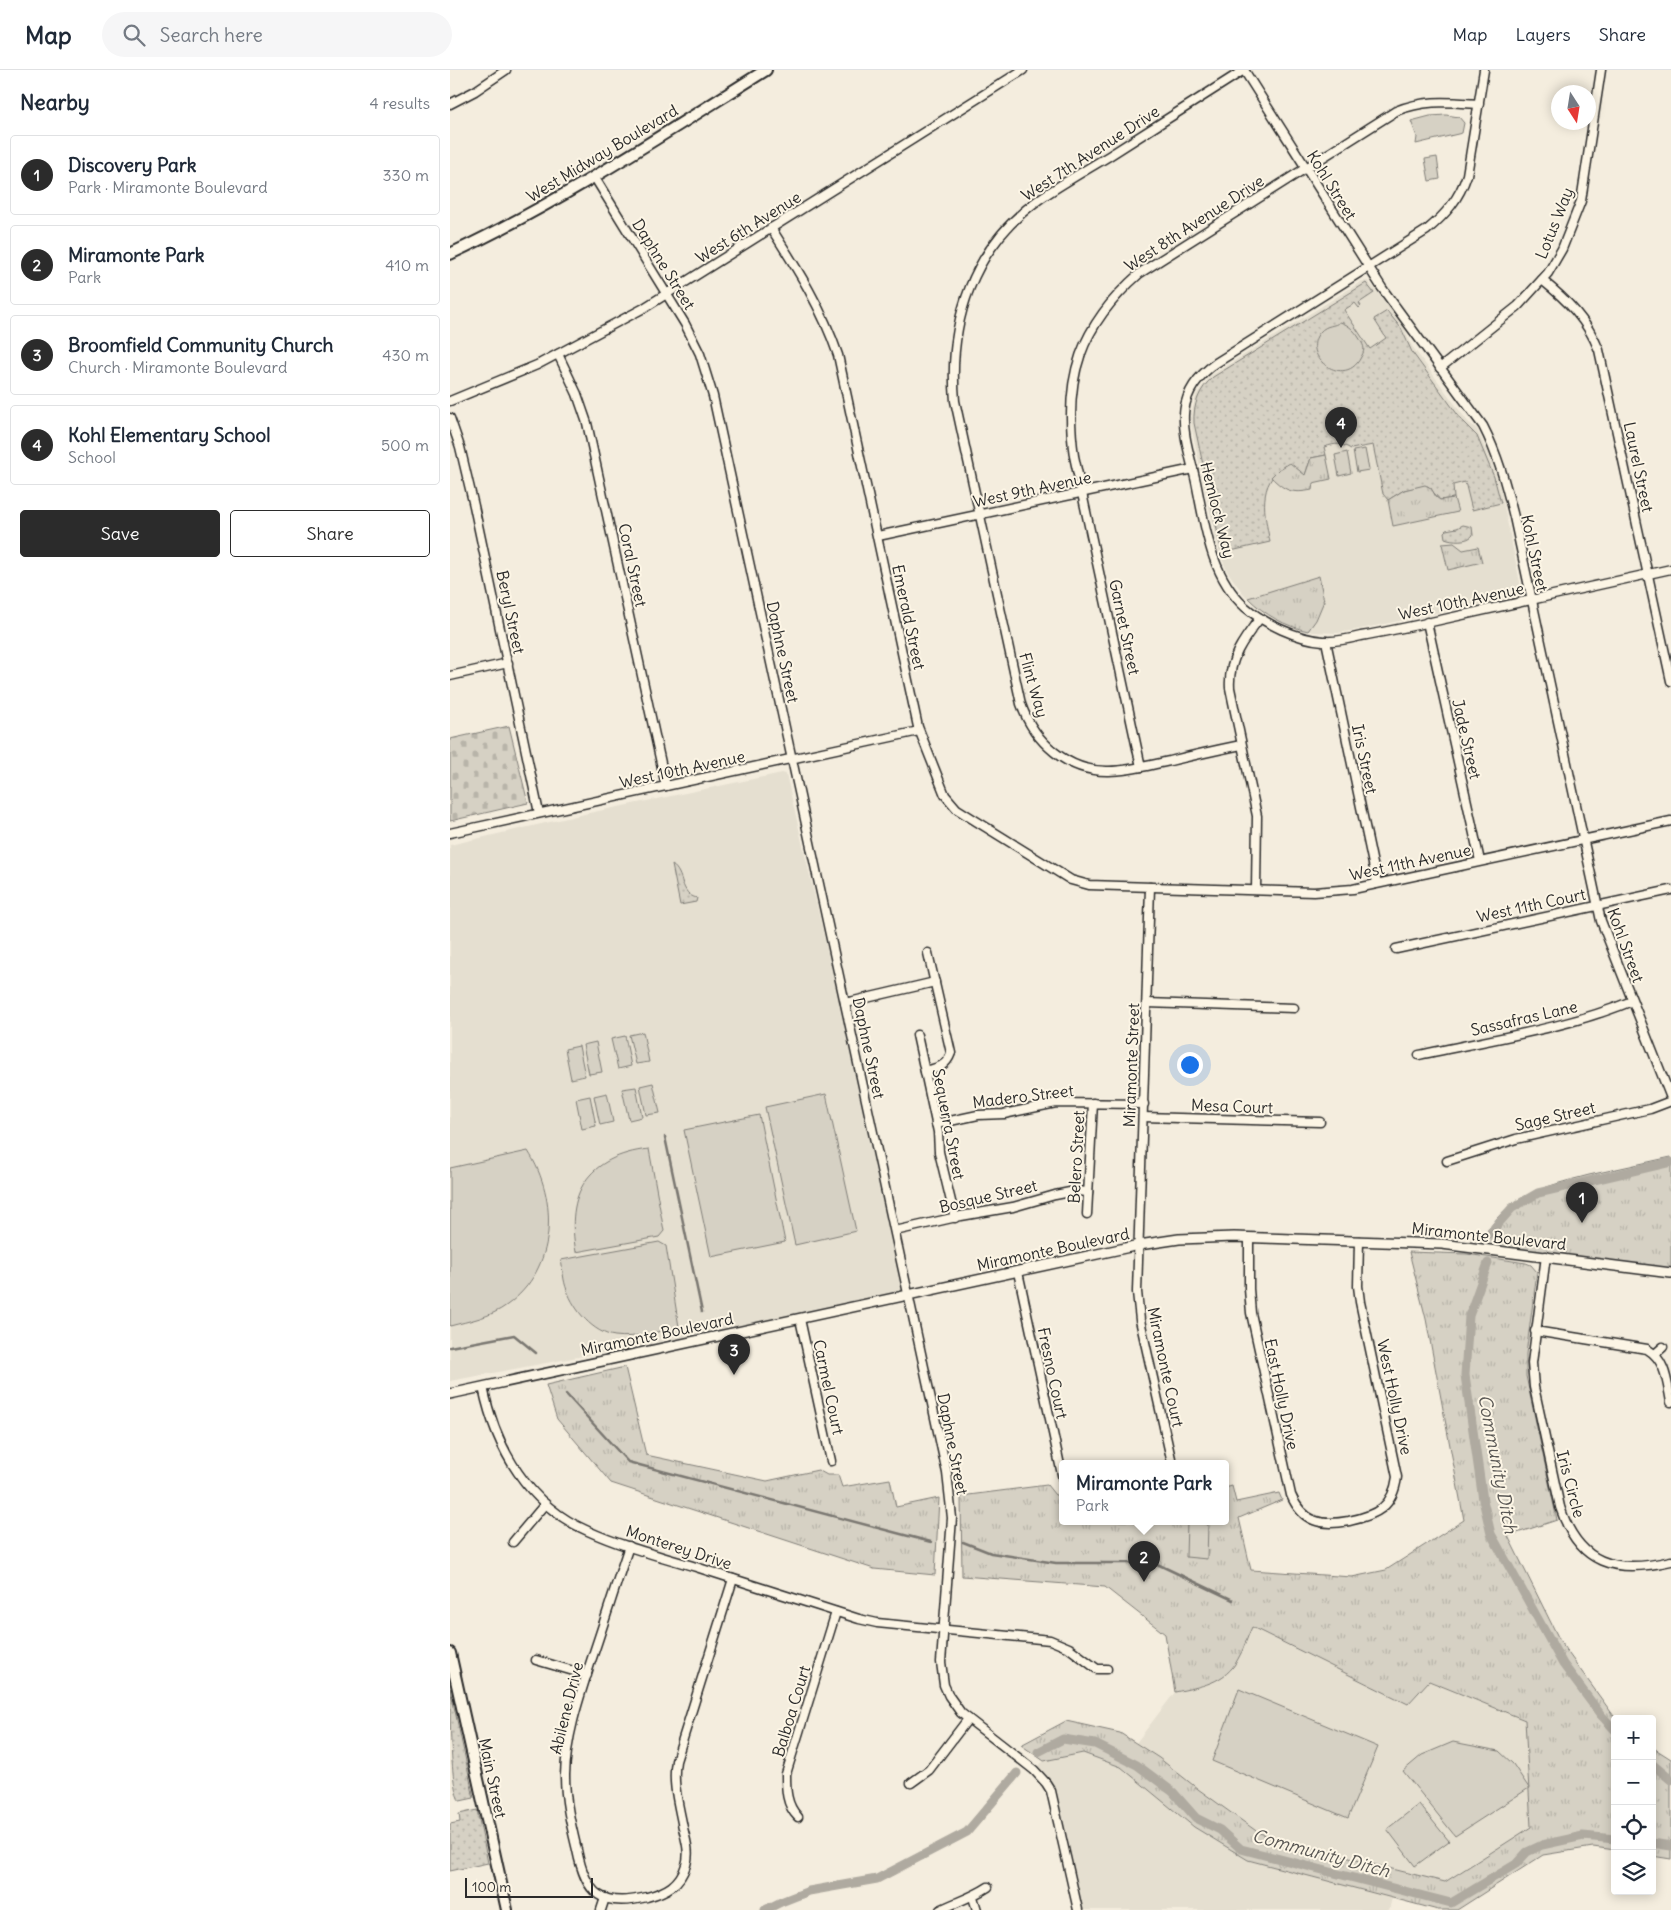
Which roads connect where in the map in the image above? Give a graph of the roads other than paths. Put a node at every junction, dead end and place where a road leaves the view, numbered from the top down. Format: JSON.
{"nodes":[{"id":1,"x":506,"y":70,"type":"edge"},
{"id":2,"x":766,"y":70,"type":"edge"},
{"id":3,"x":1023,"y":70,"type":"edge"},
{"id":4,"x":1244,"y":70,"type":"edge"},
{"id":5,"x":1484,"y":70,"type":"edge"},
{"id":6,"x":1601,"y":70,"type":"edge"},
{"id":7,"x":495,"y":73,"type":"edge"},
{"id":8,"x":450,"y":104,"type":"edge"},
{"id":9,"x":1479,"y":104,"type":"junction"},
{"id":10,"x":1305,"y":168,"type":"junction"},
{"id":11,"x":595,"y":178,"type":"junction"},
{"id":12,"x":771,"y":228,"type":"junction"},
{"id":13,"x":450,"y":254,"type":"edge"},
{"id":14,"x":1368,"y":266,"type":"junction"},
{"id":15,"x":1542,"y":280,"type":"junction"},
{"id":16,"x":667,"y":294,"type":"junction"},
{"id":17,"x":558,"y":354,"type":"junction"},
{"id":18,"x":1440,"y":368,"type":"junction"},
{"id":19,"x":450,"y":401,"type":"edge"},
{"id":20,"x":450,"y":418,"type":"edge"},
{"id":21,"x":1193,"y":469,"type":"junction"},
{"id":22,"x":1082,"y":492,"type":"junction"},
{"id":23,"x":980,"y":514,"type":"junction"},
{"id":24,"x":878,"y":536,"type":"junction"},
{"id":25,"x":1671,"y":569,"type":"edge"},
{"id":26,"x":1648,"y":574,"type":"junction"},
{"id":27,"x":1532,"y":600,"type":"junction"},
{"id":28,"x":1260,"y":618,"type":"junction"},
{"id":29,"x":1427,"y":622,"type":"junction"},
{"id":30,"x":1326,"y":641,"type":"junction"},
{"id":31,"x":508,"y":664,"type":"junction"},
{"id":32,"x":450,"y":676,"type":"edge"},
{"id":33,"x":1671,"y":680,"type":"edge"},
{"id":34,"x":919,"y":731,"type":"junction"},
{"id":35,"x":1241,"y":745,"type":"junction"},
{"id":36,"x":792,"y":759,"type":"junction"},
{"id":37,"x":1141,"y":767,"type":"junction"},
{"id":38,"x":666,"y":786,"type":"junction"},
{"id":39,"x":539,"y":814,"type":"junction"},
{"id":40,"x":1671,"y":821,"type":"edge"},
{"id":41,"x":450,"y":833,"type":"edge"},
{"id":42,"x":1584,"y":840,"type":"junction"},
{"id":43,"x":1480,"y":861,"type":"junction"},
{"id":44,"x":1377,"y":883,"type":"junction"},
{"id":45,"x":1150,"y":887,"type":"junction"},
{"id":46,"x":1256,"y":890,"type":"junction"},
{"id":47,"x":1671,"y":890,"type":"edge"},
{"id":48,"x":1598,"y":905,"type":"junction"},
{"id":49,"x":1396,"y":948,"type":"dead end"},
{"id":50,"x":928,"y":953,"type":"dead end"},
{"id":51,"x":935,"y":982,"type":"junction"},
{"id":52,"x":1632,"y":1001,"type":"junction"},
{"id":53,"x":845,"y":1003,"type":"junction"},
{"id":54,"x":1147,"y":1003,"type":"junction"},
{"id":55,"x":1294,"y":1008,"type":"dead end"},
{"id":56,"x":917,"y":1035,"type":"dead end"},
{"id":57,"x":1419,"y":1055,"type":"dead end"},
{"id":58,"x":924,"y":1071,"type":"junction"},
{"id":59,"x":1671,"y":1100,"type":"edge"},
{"id":60,"x":1093,"y":1103,"type":"junction"},
{"id":61,"x":1144,"y":1104,"type":"junction"},
{"id":62,"x":1143,"y":1117,"type":"junction"},
{"id":63,"x":1320,"y":1122,"type":"dead end"},
{"id":64,"x":936,"y":1124,"type":"junction"},
{"id":65,"x":1446,"y":1161,"type":"dead end"},
{"id":66,"x":1088,"y":1192,"type":"junction"},
{"id":67,"x":1088,"y":1214,"type":"dead end"},
{"id":68,"x":955,"y":1218,"type":"junction"},
{"id":69,"x":895,"y":1231,"type":"junction"},
{"id":70,"x":1249,"y":1238,"type":"junction"},
{"id":71,"x":1358,"y":1241,"type":"junction"},
{"id":72,"x":1139,"y":1245,"type":"junction"},
{"id":73,"x":1546,"y":1256,"type":"junction"},
{"id":74,"x":1018,"y":1272,"type":"junction"},
{"id":75,"x":1671,"y":1273,"type":"edge"},
{"id":76,"x":909,"y":1295,"type":"junction"},
{"id":77,"x":800,"y":1319,"type":"junction"},
{"id":78,"x":1535,"y":1331,"type":"junction"},
{"id":79,"x":1662,"y":1347,"type":"dead end"},
{"id":80,"x":1655,"y":1354,"type":"junction"},
{"id":81,"x":483,"y":1387,"type":"junction"},
{"id":82,"x":450,"y":1394,"type":"edge"},
{"id":83,"x":1671,"y":1402,"type":"edge"},
{"id":84,"x":1171,"y":1460,"type":"edge"},
{"id":85,"x":832,"y":1461,"type":"dead end"},
{"id":86,"x":1059,"y":1461,"type":"edge"},
{"id":87,"x":545,"y":1504,"type":"junction"},
{"id":88,"x":1337,"y":1523,"type":"joint"},
{"id":89,"x":513,"y":1542,"type":"dead end"},
{"id":90,"x":629,"y":1546,"type":"junction"},
{"id":91,"x":1671,"y":1561,"type":"edge"},
{"id":92,"x":733,"y":1579,"type":"junction"},
{"id":93,"x":836,"y":1612,"type":"junction"},
{"id":94,"x":943,"y":1629,"type":"junction"},
{"id":95,"x":450,"y":1653,"type":"edge"},
{"id":96,"x":536,"y":1660,"type":"dead end"},
{"id":97,"x":1107,"y":1669,"type":"dead end"},
{"id":98,"x":587,"y":1676,"type":"junction"},
{"id":99,"x":968,"y":1720,"type":"junction"},
{"id":100,"x":912,"y":1783,"type":"dead end"},
{"id":101,"x":798,"y":1816,"type":"dead end"},
{"id":102,"x":988,"y":1886,"type":"dead end"},
{"id":103,"x":973,"y":1896,"type":"junction"},
{"id":104,"x":605,"y":1898,"type":"junction"},
{"id":105,"x":507,"y":1910,"type":"edge"},
{"id":106,"x":601,"y":1910,"type":"edge"},
{"id":107,"x":940,"y":1910,"type":"edge"},
{"id":108,"x":978,"y":1910,"type":"edge"},
{"id":109,"x":1078,"y":1910,"type":"edge"}],
"edges":[{"from":1,"to":7,"type":"street"},
{"from":2,"to":11,"type":"main road","name":"West Midway Boulevard"},
{"from":3,"to":12,"type":"street","name":"West 6th Avenue"},
{"from":4,"to":10,"type":"street","name":"Kohl Street"},
{"from":4,"to":23,"type":"street","name":"West 7th Avenue Drive"},
{"from":5,"to":9,"type":"street","name":"Hemlock Way"},
{"from":6,"to":15,"type":"street","name":"Lotus Way"},
{"from":7,"to":8,"type":"street"},
{"from":9,"to":10,"type":"street","name":"West 8th Avenue Drive"},
{"from":9,"to":14,"type":"street","name":"Hemlock Way"},
{"from":10,"to":14,"type":"street","name":"Kohl Street"},
{"from":10,"to":22,"type":"street","name":"West 8th Avenue Drive"},
{"from":11,"to":13,"type":"main road","name":"West Midway Boulevard"},
{"from":11,"to":16,"type":"street","name":"Daphne Street"},
{"from":12,"to":16,"type":"street","name":"West 6th Avenue"},
{"from":12,"to":24,"type":"street","name":"Emerald Street"},
{"from":14,"to":18,"type":"street","name":"Kohl Street"},
{"from":14,"to":21,"type":"street","name":"Hemlock Way"},
{"from":15,"to":18,"type":"street","name":"Lotus Way"},
{"from":15,"to":26,"type":"street","name":"Laurel Street"},
{"from":16,"to":17,"type":"street","name":"West 6th Avenue"},
{"from":16,"to":36,"type":"street","name":"Daphne Street"},
{"from":17,"to":19,"type":"street","name":"West 6th Avenue"},
{"from":17,"to":38,"type":"street","name":"Coral Street"},
{"from":18,"to":27,"type":"street","name":"Kohl Street"},
{"from":20,"to":31,"type":"street","name":"Beryl Street"},
{"from":21,"to":22,"type":"street","name":"West 9th Avenue"},
{"from":21,"to":28,"type":"street","name":"Hemlock Way"},
{"from":22,"to":23,"type":"street","name":"West 9th Avenue"},
{"from":22,"to":37,"type":"street","name":"Garnet Street"},
{"from":23,"to":24,"type":"street","name":"West 9th Avenue"},
{"from":23,"to":37,"type":"street","name":"Flint Way"},
{"from":24,"to":34,"type":"street","name":"Emerald Street"},
{"from":25,"to":26,"type":"street","name":"West 10th Avenue"},
{"from":26,"to":27,"type":"street","name":"West 10th Avenue"},
{"from":26,"to":33,"type":"street","name":"Laurel Street"},
{"from":27,"to":29,"type":"street","name":"West 10th Avenue"},
{"from":27,"to":42,"type":"street","name":"Kohl Street"},
{"from":28,"to":30,"type":"street","name":"West 10th Avenue"},
{"from":28,"to":35,"type":"street"},
{"from":29,"to":30,"type":"street","name":"West 10th Avenue"},
{"from":29,"to":43,"type":"street","name":"Jade Street"},
{"from":30,"to":44,"type":"street","name":"Iris Street"},
{"from":31,"to":32,"type":"street"},
{"from":31,"to":39,"type":"street","name":"Beryl Street"},
{"from":34,"to":36,"type":"street","name":"West 10th Avenue"},
{"from":34,"to":45,"type":"street","name":"Emerald Street"},
{"from":35,"to":37,"type":"street","name":"Flint Way"},
{"from":35,"to":46,"type":"street"},
{"from":36,"to":38,"type":"street","name":"West 10th Avenue"},
{"from":36,"to":53,"type":"street","name":"Daphne Street"},
{"from":38,"to":39,"type":"street","name":"West 10th Avenue"},
{"from":39,"to":41,"type":"street","name":"West 10th Avenue"},
{"from":40,"to":42,"type":"street","name":"West 11th Avenue"},
{"from":42,"to":43,"type":"street","name":"West 11th Avenue"},
{"from":42,"to":48,"type":"street","name":"Kohl Street"},
{"from":43,"to":44,"type":"street","name":"West 11th Avenue"},
{"from":44,"to":46,"type":"street","name":"West 11th Avenue"},
{"from":45,"to":46,"type":"street","name":"West 11th Avenue"},
{"from":45,"to":54,"type":"street","name":"Miramonte Street"},
{"from":47,"to":48,"type":"street","name":"West 11th Court"},
{"from":48,"to":49,"type":"street","name":"West 11th Court"},
{"from":48,"to":52,"type":"street","name":"Kohl Street"},
{"from":50,"to":51,"type":"street"},
{"from":51,"to":53,"type":"street"},
{"from":51,"to":58,"type":"street"},
{"from":52,"to":57,"type":"street","name":"Sassafras Lane"},
{"from":52,"to":59,"type":"street","name":"Kohl Street"},
{"from":53,"to":69,"type":"street","name":"Daphne Street"},
{"from":54,"to":55,"type":"street"},
{"from":54,"to":61,"type":"street","name":"Miramonte Street"},
{"from":56,"to":58,"type":"street","name":"Sequerra Street"},
{"from":58,"to":64,"type":"street","name":"Sequerra Street"},
{"from":59,"to":65,"type":"street","name":"Sage Street"},
{"from":60,"to":61,"type":"street","name":"Madero Street"},
{"from":60,"to":64,"type":"street","name":"Madero Street"},
{"from":60,"to":66,"type":"street","name":"Belero Street"},
{"from":61,"to":62,"type":"street","name":"Miramonte Street"},
{"from":62,"to":63,"type":"street","name":"Mesa Court"},
{"from":62,"to":72,"type":"street","name":"Miramonte Street"},
{"from":64,"to":68,"type":"street","name":"Sequerra Street"},
{"from":66,"to":67,"type":"street","name":"Belero Street"},
{"from":66,"to":68,"type":"street","name":"Bosque Street"},
{"from":68,"to":69,"type":"street","name":"Bosque Street"},
{"from":69,"to":76,"type":"street","name":"Daphne Street"},
{"from":70,"to":71,"type":"street","name":"Miramonte Boulevard"},
{"from":70,"to":72,"type":"street","name":"Miramonte Boulevard"},
{"from":70,"to":88,"type":"street","name":"East Holly Drive"},
{"from":71,"to":73,"type":"street","name":"Miramonte Boulevard"},
{"from":71,"to":88,"type":"street","name":"West Holly Drive"},
{"from":72,"to":74,"type":"street","name":"Miramonte Boulevard"},
{"from":72,"to":84,"type":"street","name":"Miramonte Court"},
{"from":73,"to":75,"type":"street","name":"Miramonte Boulevard"},
{"from":73,"to":78,"type":"street","name":"Iris Circle"},
{"from":74,"to":76,"type":"street","name":"Miramonte Boulevard"},
{"from":74,"to":86,"type":"street","name":"Fresno Court"},
{"from":76,"to":77,"type":"street","name":"Miramonte Boulevard"},
{"from":76,"to":94,"type":"street","name":"Daphne Street"},
{"from":77,"to":81,"type":"street","name":"Miramonte Boulevard"},
{"from":77,"to":85,"type":"street","name":"Carmel Court"},
{"from":78,"to":80,"type":"street"},
{"from":78,"to":91,"type":"street","name":"Iris Circle"},
{"from":79,"to":80,"type":"street"},
{"from":80,"to":83,"type":"street"},
{"from":81,"to":82,"type":"street","name":"Miramonte Boulevard"},
{"from":81,"to":87,"type":"street","name":"Monterey Drive"},
{"from":87,"to":89,"type":"street"},
{"from":87,"to":90,"type":"street","name":"Monterey Drive"},
{"from":90,"to":92,"type":"street","name":"Monterey Drive"},
{"from":90,"to":98,"type":"street","name":"Abilene Drive"},
{"from":92,"to":93,"type":"street","name":"Monterey Drive"},
{"from":92,"to":104,"type":"street"},
{"from":93,"to":94,"type":"street","name":"Monterey Drive"},
{"from":93,"to":101,"type":"street","name":"Balboa Court"},
{"from":94,"to":97,"type":"street","name":"Monterey Drive"},
{"from":94,"to":99,"type":"street","name":"Daphne Street"},
{"from":95,"to":105,"type":"main road","name":"Main Street"},
{"from":96,"to":98,"type":"street"},
{"from":98,"to":104,"type":"street","name":"Abilene Drive"},
{"from":99,"to":100,"type":"street"},
{"from":99,"to":109,"type":"street","name":"Daphne Street"},
{"from":102,"to":103,"type":"street"},
{"from":103,"to":107,"type":"street"},
{"from":103,"to":108,"type":"street"},
{"from":104,"to":106,"type":"street"}]}
